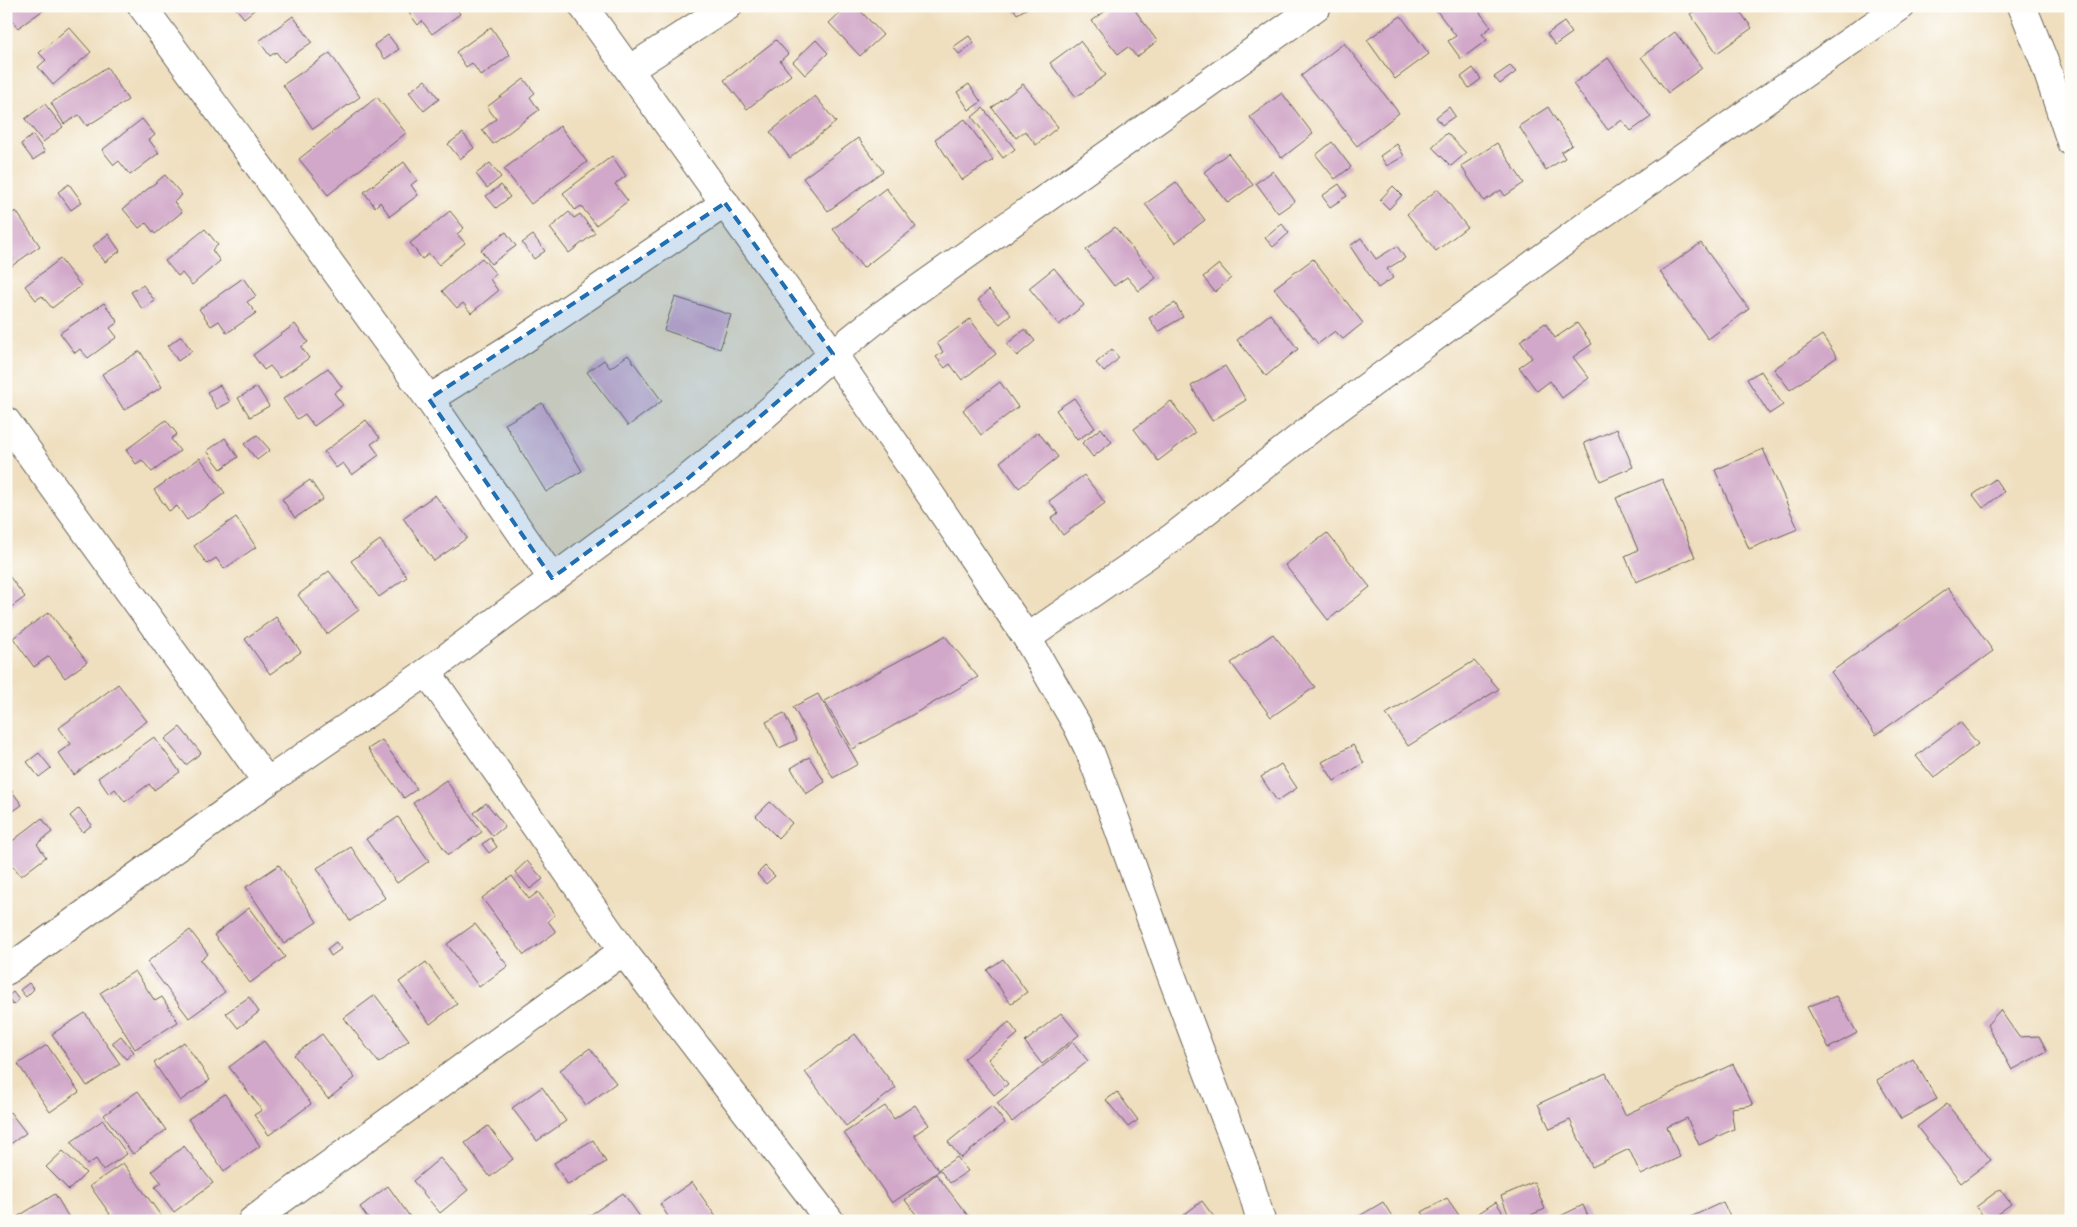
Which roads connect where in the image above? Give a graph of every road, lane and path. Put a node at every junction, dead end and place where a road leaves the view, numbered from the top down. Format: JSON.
{"nodes":[{"id":1,"x":142,"y":6,"type":"edge"},
{"id":2,"x":584,"y":6,"type":"edge"},
{"id":3,"x":728,"y":6,"type":"edge"},
{"id":4,"x":1317,"y":6,"type":"edge"},
{"id":5,"x":1901,"y":6,"type":"edge"},
{"id":6,"x":2022,"y":6,"type":"edge"},
{"id":7,"x":630,"y":69,"type":"junction"},
{"id":8,"x":2071,"y":142,"type":"edge"},
{"id":9,"x":725,"y":204,"type":"junction"},
{"id":10,"x":833,"y":354,"type":"junction"},
{"id":11,"x":429,"y":399,"type":"junction"},
{"id":12,"x":6,"y":421,"type":"edge"},
{"id":13,"x":552,"y":578,"type":"junction"},
{"id":14,"x":1027,"y":638,"type":"junction"},
{"id":15,"x":427,"y":672,"type":"junction"},
{"id":16,"x":267,"y":782,"type":"junction"},
{"id":17,"x":623,"y":951,"type":"junction"},
{"id":18,"x":6,"y":971,"type":"edge"},
{"id":19,"x":820,"y":1217,"type":"edge"},
{"id":20,"x":252,"y":1221,"type":"edge"},
{"id":21,"x":1260,"y":1221,"type":"edge"}],
"edges":[{"from":1,"to":11,"type":"street"},
{"from":2,"to":7,"type":"street"},
{"from":3,"to":7,"type":"street"},
{"from":4,"to":10,"type":"street"},
{"from":5,"to":14,"type":"street"},
{"from":6,"to":8,"type":"street"},
{"from":7,"to":9,"type":"street"},
{"from":9,"to":10,"type":"street"},
{"from":9,"to":11,"type":"street"},
{"from":10,"to":13,"type":"street"},
{"from":10,"to":14,"type":"street"},
{"from":11,"to":13,"type":"street"},
{"from":12,"to":16,"type":"street"},
{"from":13,"to":15,"type":"street"},
{"from":14,"to":21,"type":"street"},
{"from":15,"to":16,"type":"street"},
{"from":15,"to":17,"type":"street"},
{"from":16,"to":18,"type":"street"},
{"from":17,"to":19,"type":"street"},
{"from":17,"to":20,"type":"street"}]}
